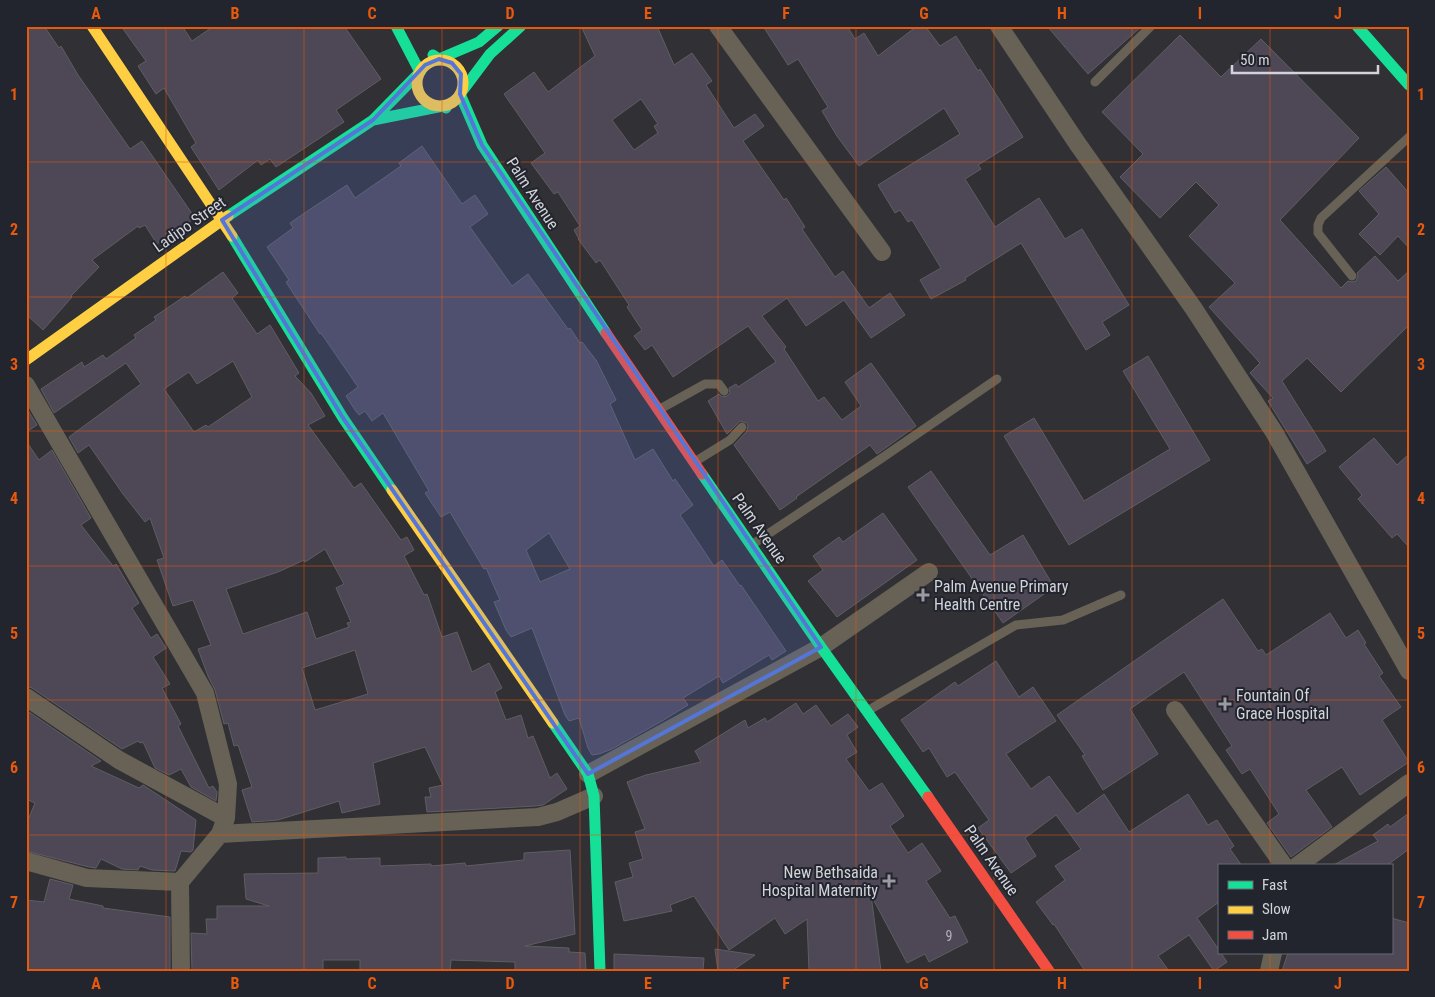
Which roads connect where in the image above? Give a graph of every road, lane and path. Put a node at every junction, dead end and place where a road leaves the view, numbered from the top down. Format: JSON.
{"nodes":[{"id":1,"x":92,"y":26,"type":"edge"},
{"id":2,"x":397,"y":26,"type":"edge"},
{"id":3,"x":498,"y":26,"type":"edge"},
{"id":4,"x":521,"y":26,"type":"edge"},
{"id":5,"x":718,"y":26,"type":"edge"},
{"id":6,"x":999,"y":26,"type":"edge"},
{"id":7,"x":1151,"y":26,"type":"edge"},
{"id":8,"x":1357,"y":26,"type":"edge"},
{"id":9,"x":439,"y":60,"type":"junction"},
{"id":10,"x":420,"y":72,"type":"junction"},
{"id":11,"x":1094,"y":82,"type":"dead end"},
{"id":12,"x":1409,"y":85,"type":"edge"},
{"id":13,"x":460,"y":94,"type":"junction"},
{"id":14,"x":443,"y":106,"type":"junction"},
{"id":15,"x":373,"y":120,"type":"junction"},
{"id":16,"x":1409,"y":137,"type":"edge"},
{"id":17,"x":482,"y":145,"type":"junction"},
{"id":18,"x":222,"y":220,"type":"junction"},
{"id":19,"x":882,"y":252,"type":"dead end"},
{"id":20,"x":1352,"y":276,"type":"dead end"},
{"id":21,"x":27,"y":358,"type":"edge"},
{"id":22,"x":997,"y":378,"type":"dead end"},
{"id":23,"x":26,"y":385,"type":"edge"},
{"id":24,"x":724,"y":391,"type":"dead end"},
{"id":25,"x":658,"y":410,"type":"junction"},
{"id":26,"x":742,"y":427,"type":"dead end"},
{"id":27,"x":694,"y":462,"type":"junction"},
{"id":28,"x":752,"y":545,"type":"junction"},
{"id":29,"x":929,"y":572,"type":"dead end"},
{"id":30,"x":1121,"y":595,"type":"dead end"},
{"id":31,"x":821,"y":647,"type":"junction"},
{"id":32,"x":1409,"y":671,"type":"edge"},
{"id":33,"x":26,"y":697,"type":"edge"},
{"id":34,"x":868,"y":710,"type":"junction"},
{"id":35,"x":1175,"y":710,"type":"dead end"},
{"id":36,"x":588,"y":774,"type":"junction"},
{"id":37,"x":1409,"y":782,"type":"edge"},
{"id":38,"x":594,"y":796,"type":"junction"},
{"id":39,"x":223,"y":826,"type":"junction"},
{"id":40,"x":26,"y":861,"type":"edge"},
{"id":41,"x":1283,"y":864,"type":"edge"},
{"id":42,"x":1300,"y":864,"type":"edge"},
{"id":43,"x":180,"y":882,"type":"junction"},
{"id":44,"x":1273,"y":954,"type":"edge"},
{"id":45,"x":181,"y":971,"type":"edge"},
{"id":46,"x":600,"y":971,"type":"edge"},
{"id":47,"x":1049,"y":971,"type":"edge"},
{"id":48,"x":1269,"y":971,"type":"edge"}],
"edges":[{"from":1,"to":18,"type":"street"},
{"from":2,"to":9,"type":"street"},
{"from":2,"to":10,"type":"street"},
{"from":3,"to":9,"type":"street"},
{"from":4,"to":13,"type":"street"},
{"from":5,"to":19,"type":"street"},
{"from":6,"to":32,"type":"street"},
{"from":7,"to":11,"type":"lane"},
{"from":8,"to":12,"type":"street"},
{"from":9,"to":10,"type":"street"},
{"from":9,"to":13,"type":"street"},
{"from":10,"to":14,"type":"street"},
{"from":10,"to":15,"type":"street","name":"Ladipo Street"},
{"from":13,"to":14,"type":"street"},
{"from":13,"to":17,"type":"street","name":"Palm Avenue"},
{"from":14,"to":15,"type":"street","name":"Ladipo Street"},
{"from":14,"to":17,"type":"street"},
{"from":15,"to":18,"type":"street","name":"Ladipo Street"},
{"from":16,"to":20,"type":"lane"},
{"from":17,"to":25,"type":"street","name":"Palm Avenue"},
{"from":18,"to":21,"type":"street","name":"Ladipo Street"},
{"from":18,"to":36,"type":"street"},
{"from":22,"to":28,"type":"lane"},
{"from":23,"to":39,"type":"street"},
{"from":24,"to":25,"type":"lane"},
{"from":25,"to":27,"type":"street","name":"Palm Avenue"},
{"from":26,"to":27,"type":"lane"},
{"from":27,"to":28,"type":"street","name":"Palm Avenue"},
{"from":28,"to":31,"type":"street","name":"Palm Avenue"},
{"from":29,"to":31,"type":"street"},
{"from":30,"to":34,"type":"lane"},
{"from":31,"to":34,"type":"street","name":"Palm Avenue"},
{"from":31,"to":36,"type":"street"},
{"from":33,"to":39,"type":"street"},
{"from":34,"to":47,"type":"street","name":"Palm Avenue"},
{"from":35,"to":41,"type":"street"},
{"from":36,"to":38,"type":"street"},
{"from":37,"to":42,"type":"street"},
{"from":38,"to":39,"type":"street"},
{"from":38,"to":46,"type":"street"},
{"from":39,"to":43,"type":"street"},
{"from":40,"to":43,"type":"street"},
{"from":43,"to":45,"type":"street"},
{"from":44,"to":48,"type":"street"}]}
